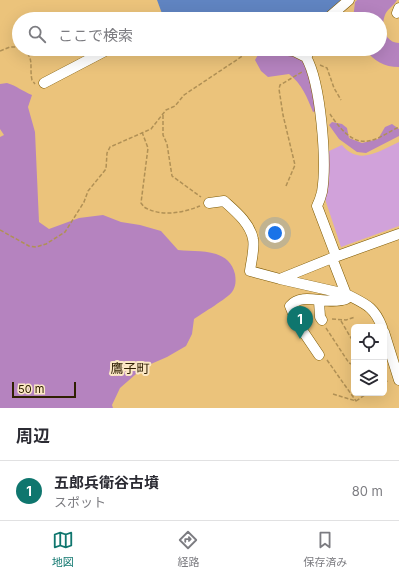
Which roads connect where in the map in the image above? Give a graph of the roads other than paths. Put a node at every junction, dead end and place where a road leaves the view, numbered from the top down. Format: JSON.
{"nodes":[{"id":1,"x":349,"y":0,"type":"edge"},
{"id":2,"x":336,"y":12,"type":"edge"},
{"id":3,"x":96,"y":56,"type":"edge"},
{"id":4,"x":309,"y":56,"type":"edge"},
{"id":5,"x":44,"y":83,"type":"road end"},
{"id":6,"x":210,"y":203,"type":"road end"},
{"id":7,"x":399,"y":234,"type":"edge"},
{"id":8,"x":334,"y":257,"type":"junction"},
{"id":9,"x":280,"y":279,"type":"junction"},
{"id":10,"x":346,"y":294,"type":"junction"},
{"id":11,"x":319,"y":301,"type":"junction"},
{"id":12,"x":322,"y":320,"type":"road end"},
{"id":13,"x":381,"y":324,"type":"edge"},
{"id":14,"x":387,"y":338,"type":"edge"},
{"id":15,"x":319,"y":355,"type":"road end"},
{"id":16,"x":396,"y":356,"type":"edge"},
{"id":17,"x":396,"y":379,"type":"edge"}],
"edges":[{"from":1,"to":2,"type":"street"},
{"from":3,"to":5,"type":"street"},
{"from":4,"to":8,"type":"street"},
{"from":6,"to":9,"type":"street"},
{"from":7,"to":8,"type":"street"},
{"from":8,"to":9,"type":"street"},
{"from":8,"to":10,"type":"street"},
{"from":9,"to":10,"type":"street"},
{"from":10,"to":11,"type":"street"},
{"from":10,"to":13,"type":"street"},
{"from":11,"to":12,"type":"street"},
{"from":11,"to":15,"type":"street"},
{"from":14,"to":16,"type":"street"},
{"from":16,"to":17,"type":"street"}]}
